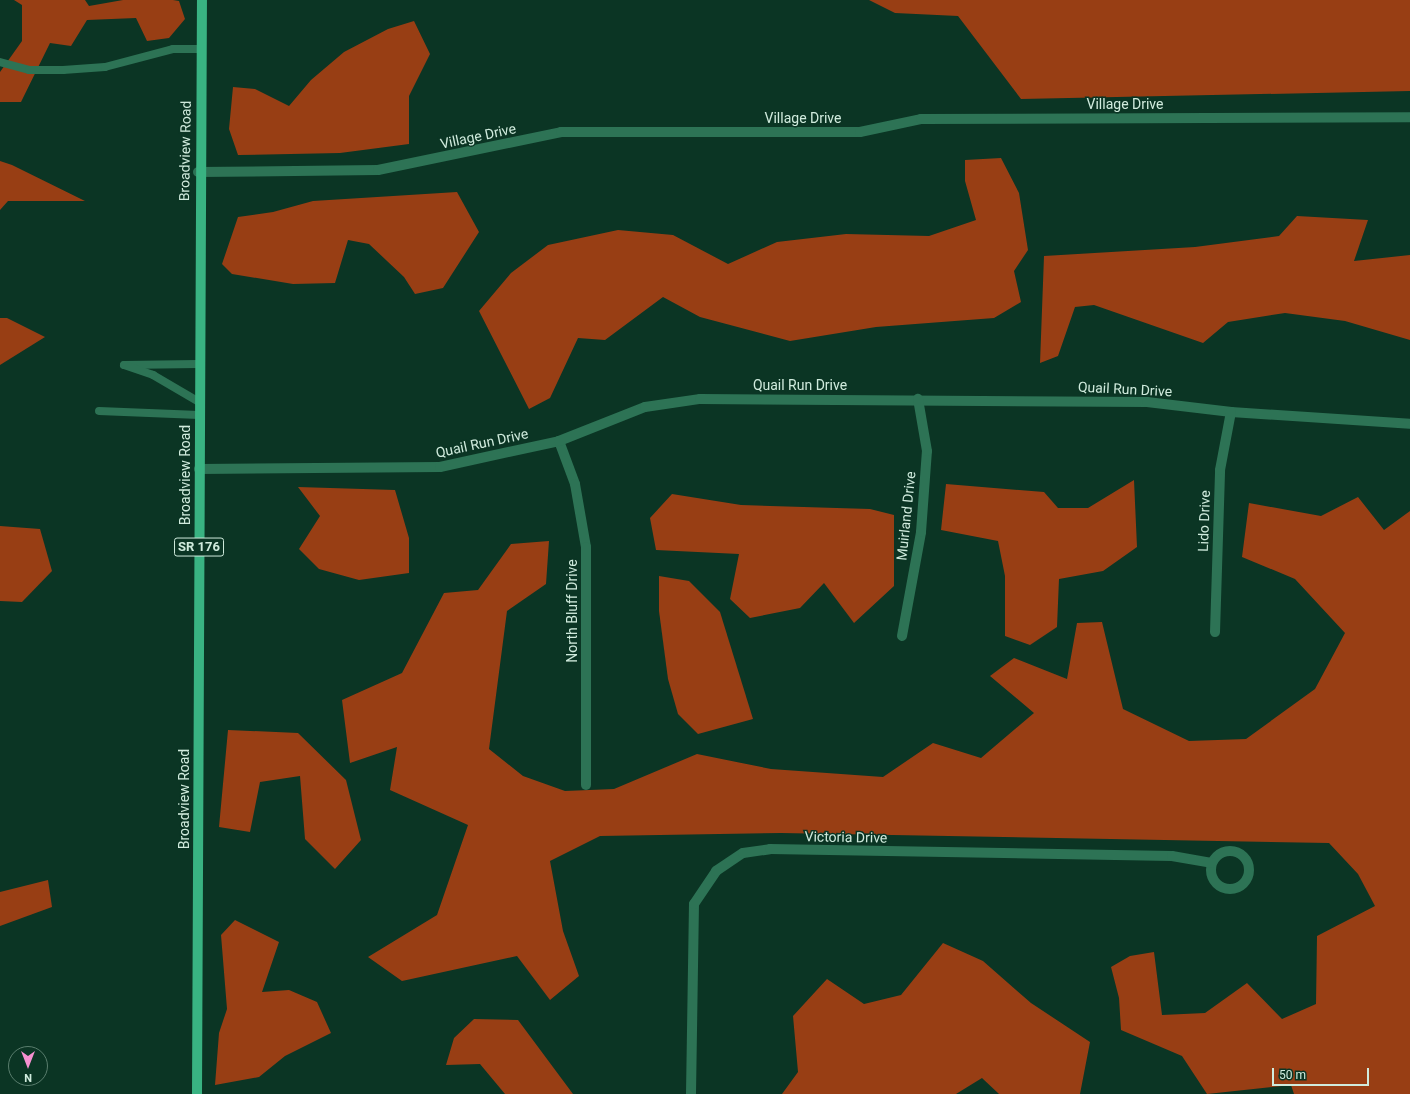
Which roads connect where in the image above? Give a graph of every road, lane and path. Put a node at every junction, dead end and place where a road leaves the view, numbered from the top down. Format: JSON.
{"nodes":[{"id":1,"x":202,"y":0,"type":"edge"},
{"id":2,"x":201,"y":49,"type":"junction"},
{"id":3,"x":0,"y":62,"type":"edge"},
{"id":4,"x":1410,"y":117,"type":"edge"},
{"id":5,"x":198,"y":172,"type":"junction"},
{"id":6,"x":198,"y":364,"type":"junction"},
{"id":7,"x":918,"y":399,"type":"junction"},
{"id":8,"x":199,"y":402,"type":"junction"},
{"id":9,"x":99,"y":412,"type":"dead end"},
{"id":10,"x":1231,"y":412,"type":"junction"},
{"id":11,"x":199,"y":415,"type":"junction"},
{"id":12,"x":1410,"y":424,"type":"edge"},
{"id":13,"x":558,"y":441,"type":"junction"},
{"id":14,"x":199,"y":469,"type":"junction"},
{"id":15,"x":1215,"y":632,"type":"dead end"},
{"id":16,"x":902,"y":636,"type":"dead end"},
{"id":17,"x":586,"y":785,"type":"dead end"},
{"id":18,"x":1211,"y":863,"type":"dead end"},
{"id":19,"x":197,"y":1094,"type":"edge"},
{"id":20,"x":691,"y":1094,"type":"edge"}],
"edges":[{"from":1,"to":2,"type":"main road","name":"Broadview Road","number":"SR 176"},
{"from":2,"to":3,"type":"lane"},
{"from":2,"to":5,"type":"main road","name":"Broadview Road","number":"SR 176"},
{"from":4,"to":5,"type":"street","name":"Village Drive"},
{"from":5,"to":6,"type":"main road","name":"Broadview Road","number":"SR 176"},
{"from":6,"to":8,"type":"main road","name":"Broadview Road","number":"SR 176"},
{"from":6,"to":8,"type":"lane"},
{"from":7,"to":10,"type":"street","name":"Quail Run Drive"},
{"from":7,"to":13,"type":"street","name":"Quail Run Drive"},
{"from":7,"to":16,"type":"street","name":"Muirland Drive"},
{"from":8,"to":11,"type":"main road","name":"Broadview Road","number":"SR 176"},
{"from":9,"to":11,"type":"lane"},
{"from":10,"to":12,"type":"street","name":"Quail Run Drive"},
{"from":10,"to":15,"type":"street","name":"Lido Drive"},
{"from":11,"to":14,"type":"main road","name":"Broadview Road","number":"SR 176"},
{"from":13,"to":14,"type":"street","name":"Quail Run Drive"},
{"from":13,"to":17,"type":"street","name":"North Bluff Drive"},
{"from":14,"to":19,"type":"main road","name":"Broadview Road","number":"SR 176"},
{"from":18,"to":20,"type":"street","name":"Victoria Drive"}]}
